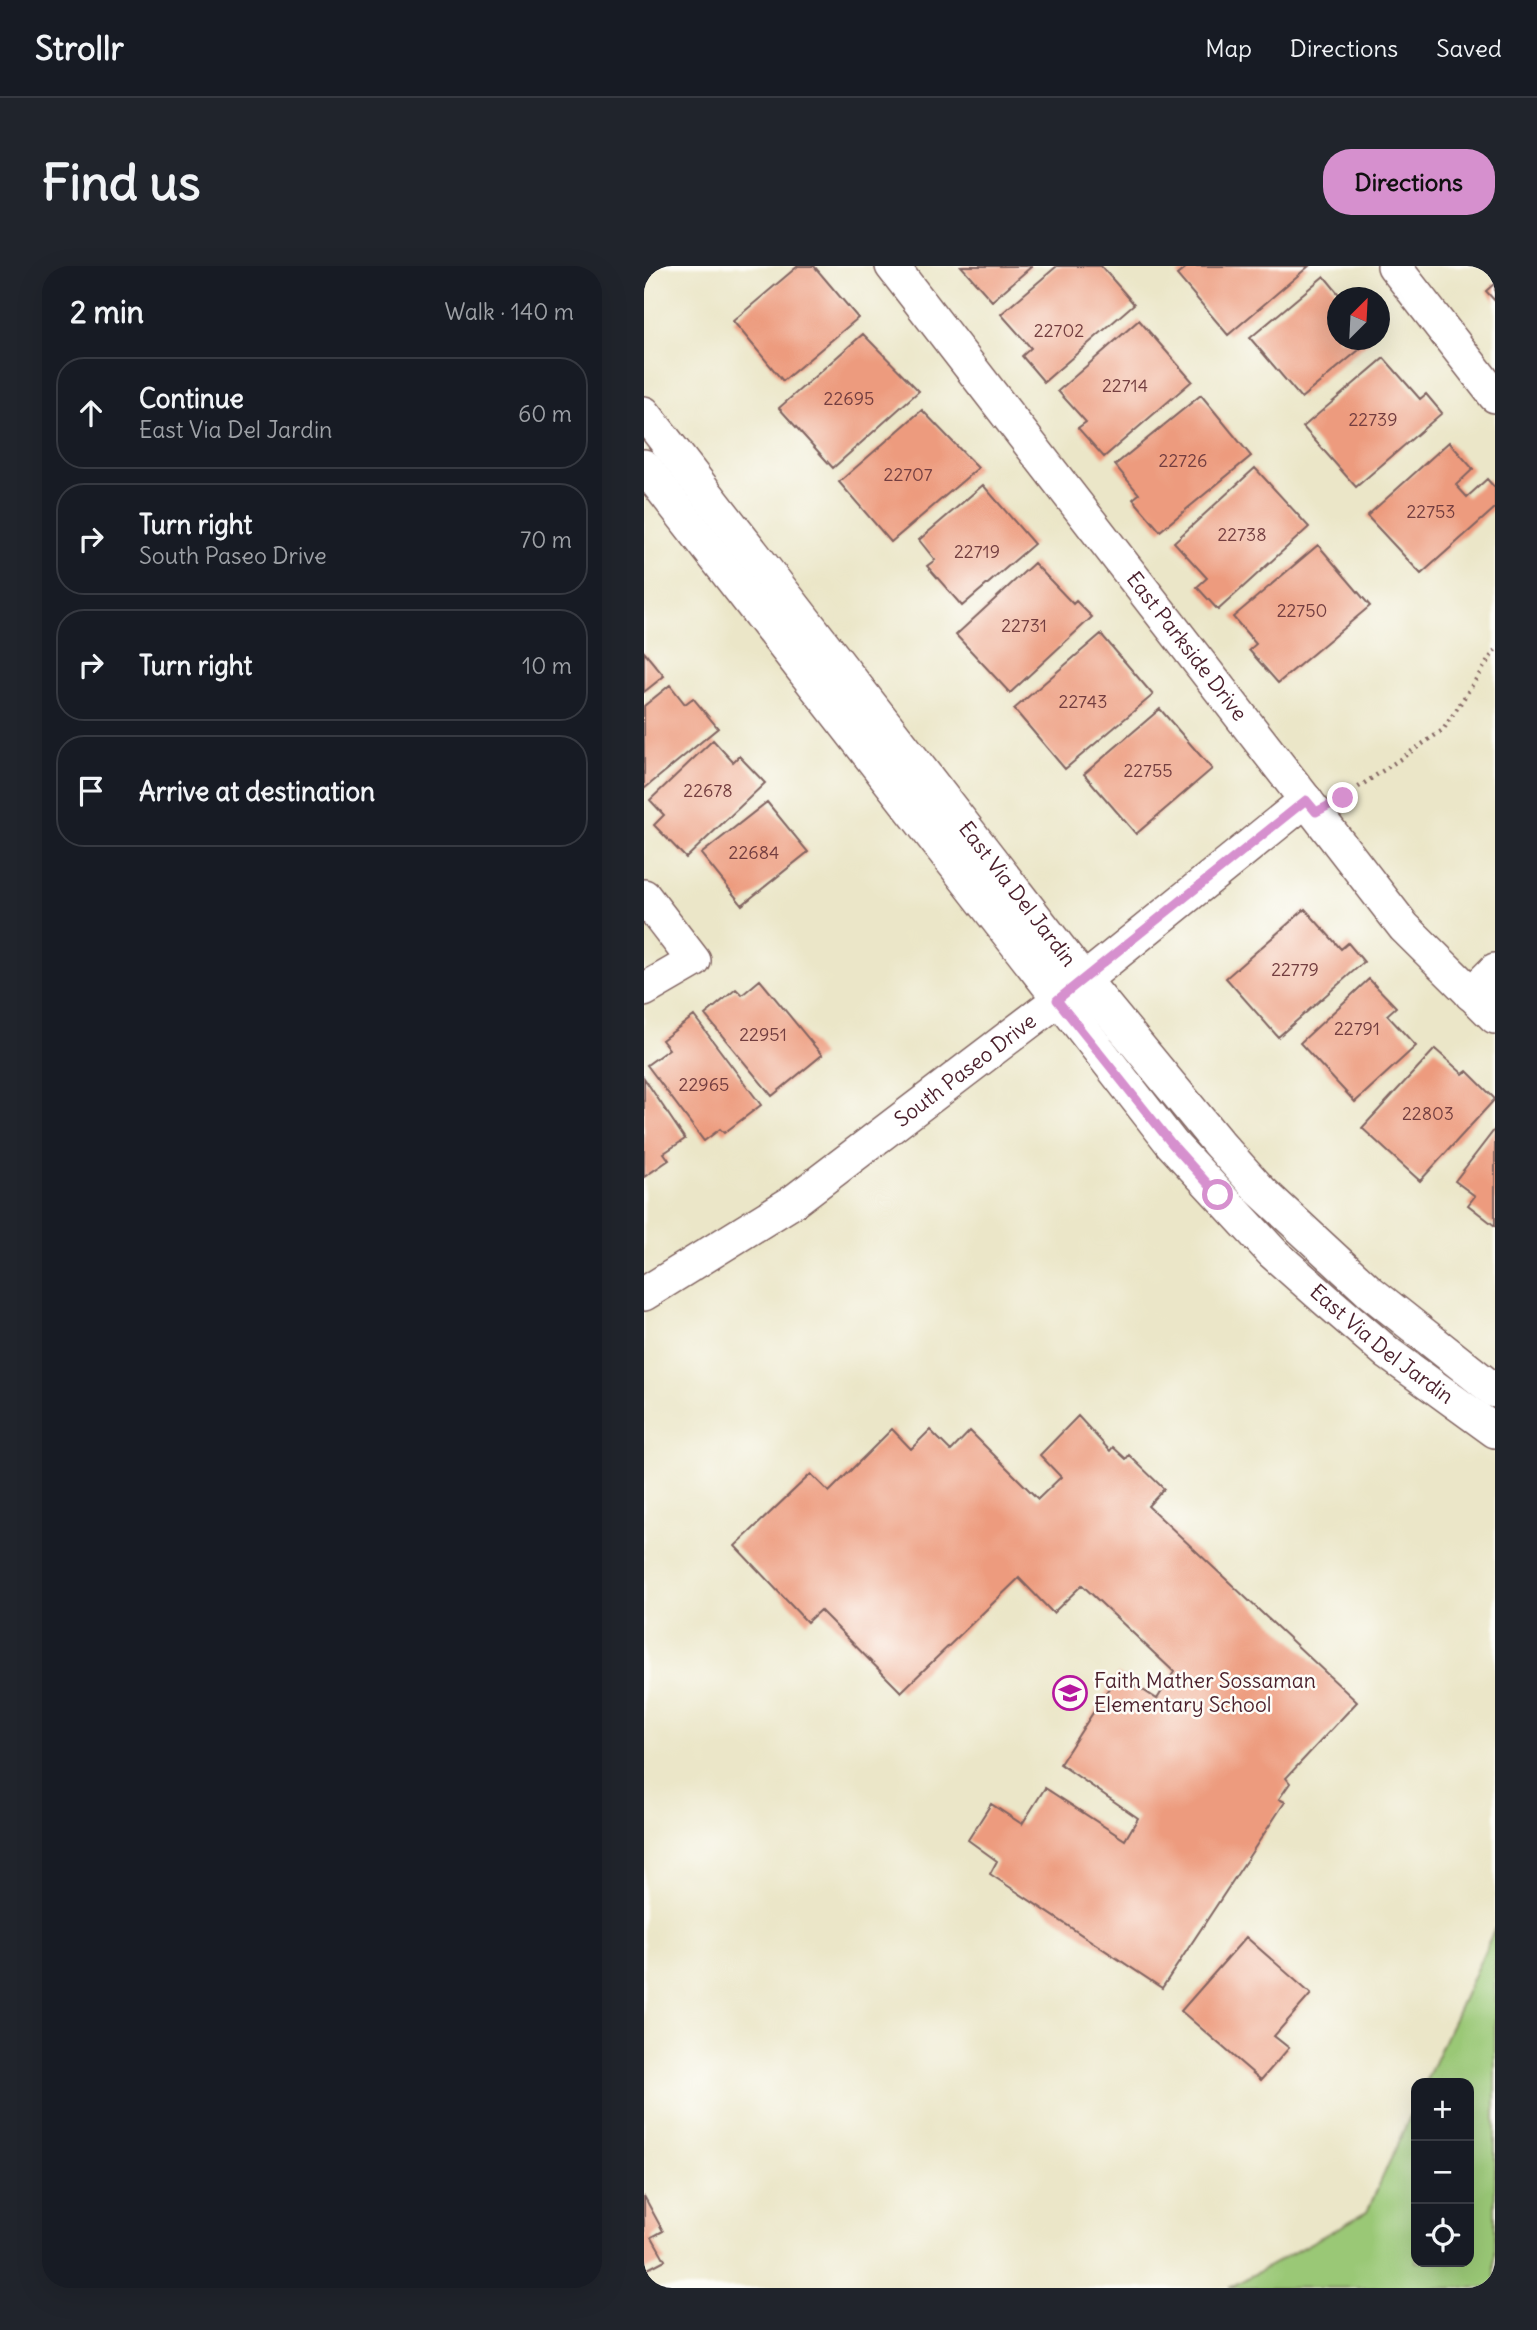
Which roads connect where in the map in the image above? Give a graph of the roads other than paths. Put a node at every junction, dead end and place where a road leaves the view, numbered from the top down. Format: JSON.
{"nodes":[{"id":1,"x":892,"y":266,"type":"edge"},
{"id":2,"x":1394,"y":266,"type":"edge"},
{"id":3,"x":1495,"y":396,"type":"edge"},
{"id":4,"x":644,"y":414,"type":"edge"},
{"id":5,"x":644,"y":466,"type":"edge"},
{"id":6,"x":1311,"y":806,"type":"junction"},
{"id":7,"x":644,"y":896,"type":"edge"},
{"id":8,"x":1495,"y":970,"type":"edge"},
{"id":9,"x":1084,"y":980,"type":"junction"},
{"id":10,"x":644,"y":990,"type":"edge"},
{"id":11,"x":1471,"y":993,"type":"junction"},
{"id":12,"x":1057,"y":1000,"type":"junction"},
{"id":13,"x":1495,"y":1017,"type":"edge"},
{"id":14,"x":644,"y":1294,"type":"edge"},
{"id":15,"x":1495,"y":1391,"type":"edge"},
{"id":16,"x":1495,"y":1431,"type":"edge"}],
"edges":[{"from":1,"to":6,"type":"street","name":"East Parkside Drive"},
{"from":2,"to":3,"type":"street"},
{"from":4,"to":9,"type":"street","name":"East Via Del Jardin"},
{"from":5,"to":12,"type":"street","name":"East Via Del Jardin"},
{"from":6,"to":9,"type":"street","name":"South Paseo Drive"},
{"from":6,"to":11,"type":"street","name":"East Parkside Drive"},
{"from":7,"to":10,"type":"street"},
{"from":8,"to":11,"type":"street"},
{"from":9,"to":12,"type":"street","name":"South Paseo Drive"},
{"from":9,"to":15,"type":"street","name":"East Via Del Jardin"},
{"from":11,"to":13,"type":"street","name":"East Parkside Drive"},
{"from":12,"to":14,"type":"street","name":"South Paseo Drive"},
{"from":12,"to":16,"type":"street","name":"East Via Del Jardin"}]}
